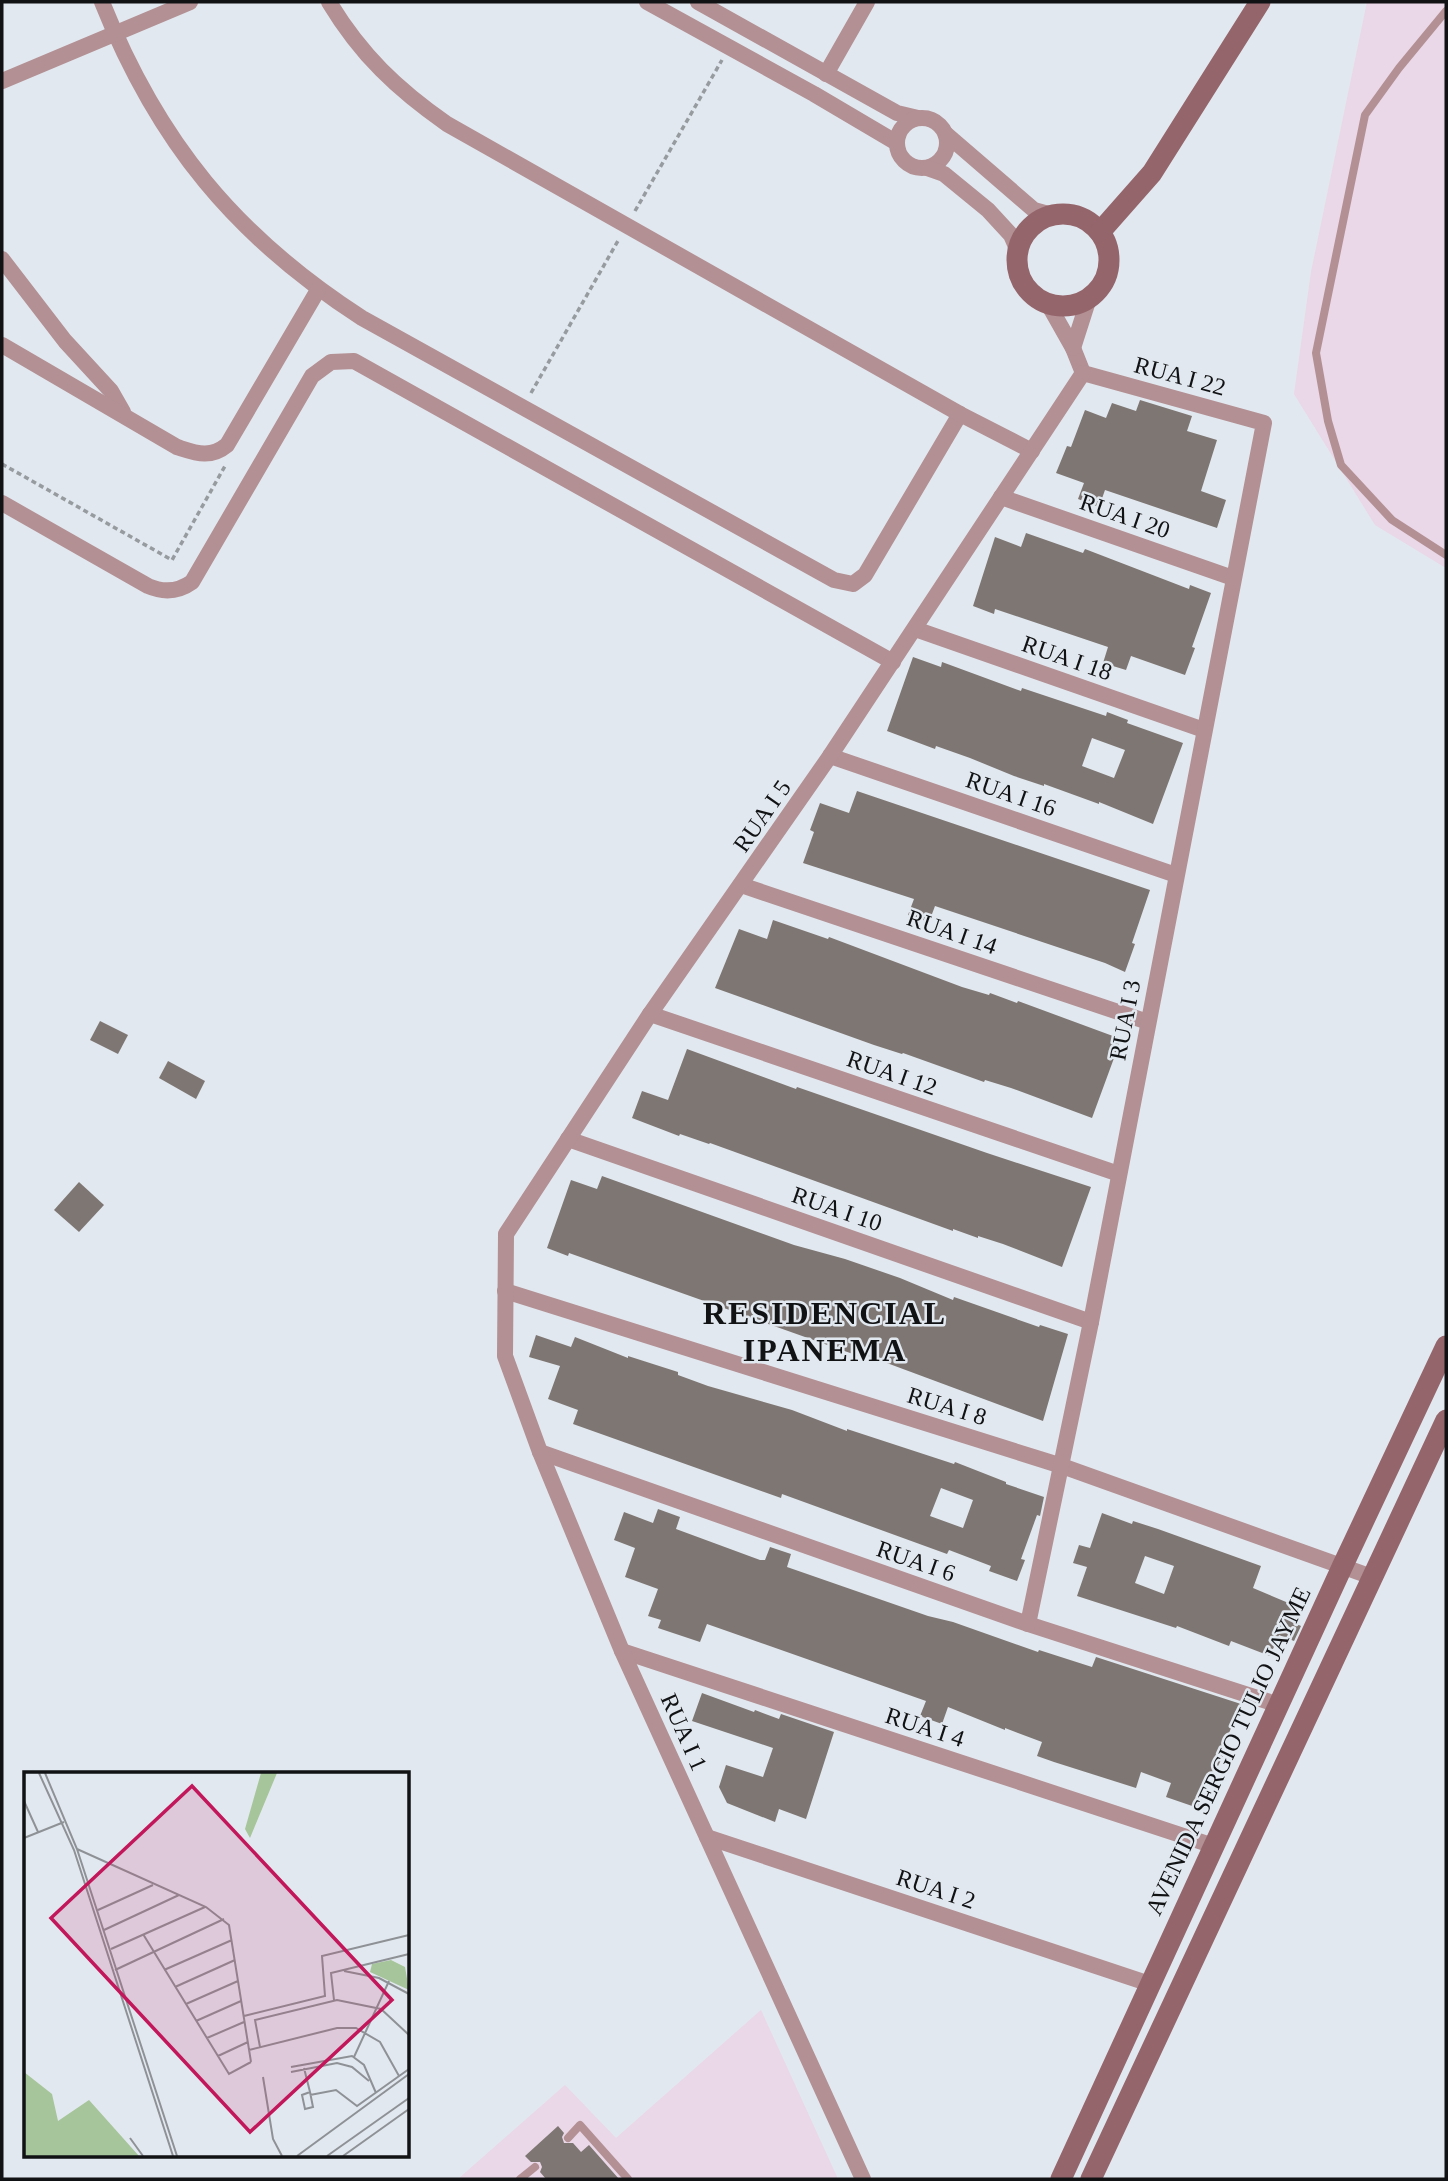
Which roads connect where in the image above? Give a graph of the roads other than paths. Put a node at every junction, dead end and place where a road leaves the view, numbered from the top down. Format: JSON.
{"nodes":[{"id":1,"x":102,"y":2,"type":"edge"},
{"id":2,"x":190,"y":2,"type":"edge"},
{"id":3,"x":329,"y":2,"type":"edge"},
{"id":4,"x":647,"y":2,"type":"edge"},
{"id":5,"x":698,"y":2,"type":"edge"},
{"id":6,"x":867,"y":2,"type":"edge"},
{"id":7,"x":1260,"y":2,"type":"edge"},
{"id":8,"x":1446,"y":11,"type":"edge"},
{"id":9,"x":115,"y":34,"type":"junction"},
{"id":10,"x":826,"y":74,"type":"junction"},
{"id":11,"x":2,"y":81,"type":"edge"},
{"id":12,"x":918,"y":118,"type":"junction"},
{"id":13,"x":946,"y":134,"type":"junction"},
{"id":14,"x":897,"y":143,"type":"junction"},
{"id":15,"x":927,"y":168,"type":"junction"},
{"id":16,"x":1052,"y":215,"type":"junction"},
{"id":17,"x":1100,"y":232,"type":"junction"},
{"id":18,"x":1018,"y":251,"type":"junction"},
{"id":19,"x":2,"y":259,"type":"edge"},
{"id":20,"x":318,"y":290,"type":"junction"},
{"id":21,"x":1089,"y":298,"type":"junction"},
{"id":22,"x":1047,"y":302,"type":"junction"},
{"id":23,"x":2,"y":345,"type":"edge"},
{"id":24,"x":1073,"y":348,"type":"junction"},
{"id":25,"x":1083,"y":373,"type":"junction"},
{"id":26,"x":124,"y":414,"type":"junction"},
{"id":27,"x":960,"y":414,"type":"junction"},
{"id":28,"x":1264,"y":423,"type":"joint"},
{"id":29,"x":1032,"y":451,"type":"junction"},
{"id":30,"x":1001,"y":497,"type":"junction"},
{"id":31,"x":2,"y":503,"type":"edge"},
{"id":32,"x":1446,"y":555,"type":"edge"},
{"id":33,"x":1233,"y":578,"type":"junction"},
{"id":34,"x":915,"y":629,"type":"junction"},
{"id":35,"x":893,"y":662,"type":"junction"},
{"id":36,"x":1204,"y":730,"type":"junction"},
{"id":37,"x":831,"y":756,"type":"junction"},
{"id":38,"x":1176,"y":875,"type":"junction"},
{"id":39,"x":741,"y":886,"type":"junction"},
{"id":40,"x":650,"y":1014,"type":"junction"},
{"id":41,"x":1148,"y":1022,"type":"junction"},
{"id":42,"x":568,"y":1139,"type":"junction"},
{"id":43,"x":1119,"y":1174,"type":"junction"},
{"id":44,"x":505,"y":1291,"type":"junction"},
{"id":45,"x":1091,"y":1322,"type":"junction"},
{"id":46,"x":1446,"y":1346,"type":"edge"},
{"id":47,"x":1446,"y":1420,"type":"edge"},
{"id":48,"x":540,"y":1452,"type":"junction"},
{"id":49,"x":1062,"y":1466,"type":"junction"},
{"id":50,"x":1343,"y":1565,"type":"junction"},
{"id":51,"x":1372,"y":1577,"type":"junction"},
{"id":52,"x":1028,"y":1624,"type":"junction"},
{"id":53,"x":622,"y":1651,"type":"junction"},
{"id":54,"x":1279,"y":1705,"type":"junction"},
{"id":55,"x":707,"y":1837,"type":"junction"},
{"id":56,"x":1214,"y":1846,"type":"junction"},
{"id":57,"x":1150,"y":1984,"type":"junction"},
{"id":58,"x":568,"y":2138,"type":"dead end"},
{"id":59,"x":535,"y":2167,"type":"dead end"},
{"id":60,"x":520,"y":2179,"type":"edge"},
{"id":61,"x":628,"y":2179,"type":"edge"},
{"id":62,"x":863,"y":2179,"type":"edge"},
{"id":63,"x":1061,"y":2179,"type":"edge"},
{"id":64,"x":1091,"y":2179,"type":"edge"}],
"edges":[{"from":1,"to":9,"type":"street"},
{"from":2,"to":9,"type":"street"},
{"from":3,"to":27,"type":"street"},
{"from":4,"to":14,"type":"street"},
{"from":5,"to":10,"type":"street"},
{"from":6,"to":10,"type":"street"},
{"from":7,"to":17,"type":"street"},
{"from":8,"to":32,"type":"lane"},
{"from":9,"to":11,"type":"street"},
{"from":9,"to":20,"type":"street"},
{"from":10,"to":12,"type":"street"},
{"from":12,"to":13,"type":"street"},
{"from":12,"to":14,"type":"street"},
{"from":13,"to":15,"type":"street"},
{"from":13,"to":16,"type":"street"},
{"from":14,"to":15,"type":"street"},
{"from":15,"to":18,"type":"street"},
{"from":16,"to":17,"type":"street"},
{"from":16,"to":18,"type":"street"},
{"from":17,"to":21,"type":"street"},
{"from":18,"to":22,"type":"street"},
{"from":19,"to":26,"type":"street"},
{"from":20,"to":26,"type":"street"},
{"from":20,"to":27,"type":"street"},
{"from":21,"to":22,"type":"street"},
{"from":21,"to":24,"type":"street"},
{"from":22,"to":24,"type":"street"},
{"from":23,"to":26,"type":"street"},
{"from":24,"to":25,"type":"street"},
{"from":25,"to":28,"type":"street","name":"RUA I 22"},
{"from":25,"to":29,"type":"street","name":"RUA I 5"},
{"from":27,"to":29,"type":"street"},
{"from":28,"to":33,"type":"street","name":"RUA I 3"},
{"from":29,"to":30,"type":"street","name":"RUA I 5"},
{"from":30,"to":33,"type":"street","name":"RUA I 20"},
{"from":30,"to":34,"type":"street","name":"RUA I 5"},
{"from":31,"to":35,"type":"street"},
{"from":33,"to":36,"type":"street","name":"RUA I 3"},
{"from":34,"to":35,"type":"street","name":"RUA I 5"},
{"from":34,"to":36,"type":"street","name":"RUA I 18"},
{"from":35,"to":37,"type":"street","name":"RUA I 5"},
{"from":36,"to":38,"type":"street","name":"RUA I 3"},
{"from":37,"to":38,"type":"street","name":"RUA I 16"},
{"from":37,"to":39,"type":"street","name":"RUA I 5"},
{"from":38,"to":41,"type":"street","name":"RUA I 3"},
{"from":39,"to":40,"type":"street","name":"RUA I 5"},
{"from":39,"to":41,"type":"street","name":"RUA I 14"},
{"from":40,"to":42,"type":"street","name":"RUA I 5"},
{"from":40,"to":43,"type":"street","name":"RUA I 12"},
{"from":41,"to":43,"type":"street","name":"RUA I 3"},
{"from":42,"to":44,"type":"street","name":"RUA I 5"},
{"from":42,"to":45,"type":"street","name":"RUA I 10"},
{"from":43,"to":45,"type":"street","name":"RUA I 3"},
{"from":44,"to":48,"type":"street","name":"RUA I 1"},
{"from":44,"to":49,"type":"street","name":"RUA I 8"},
{"from":45,"to":49,"type":"street","name":"RUA I 3"},
{"from":46,"to":50,"type":"street","name":"AVENIDA SERGIO TULIO JAYME"},
{"from":47,"to":51,"type":"street"},
{"from":48,"to":52,"type":"street","name":"RUA I 6"},
{"from":48,"to":53,"type":"street","name":"RUA I 1"},
{"from":49,"to":50,"type":"street","name":"RUA I 8"},
{"from":49,"to":52,"type":"street","name":"RUA I 3"},
{"from":50,"to":51,"type":"street","name":"RUA I 8"},
{"from":50,"to":54,"type":"street","name":"AVENIDA SERGIO TULIO JAYME"},
{"from":51,"to":64,"type":"street"},
{"from":52,"to":54,"type":"street","name":"RUA I 6"},
{"from":53,"to":55,"type":"street","name":"RUA I 1"},
{"from":53,"to":56,"type":"street","name":"RUA I 4"},
{"from":54,"to":56,"type":"street","name":"AVENIDA SERGIO TULIO JAYME"},
{"from":55,"to":57,"type":"street","name":"RUA I 2"},
{"from":55,"to":62,"type":"street","name":"RUA I 1"},
{"from":56,"to":57,"type":"street","name":"AVENIDA SERGIO TULIO JAYME"},
{"from":57,"to":63,"type":"street","name":"AVENIDA SERGIO TULIO JAYME"},
{"from":58,"to":61,"type":"lane"},
{"from":59,"to":60,"type":"lane"}]}
